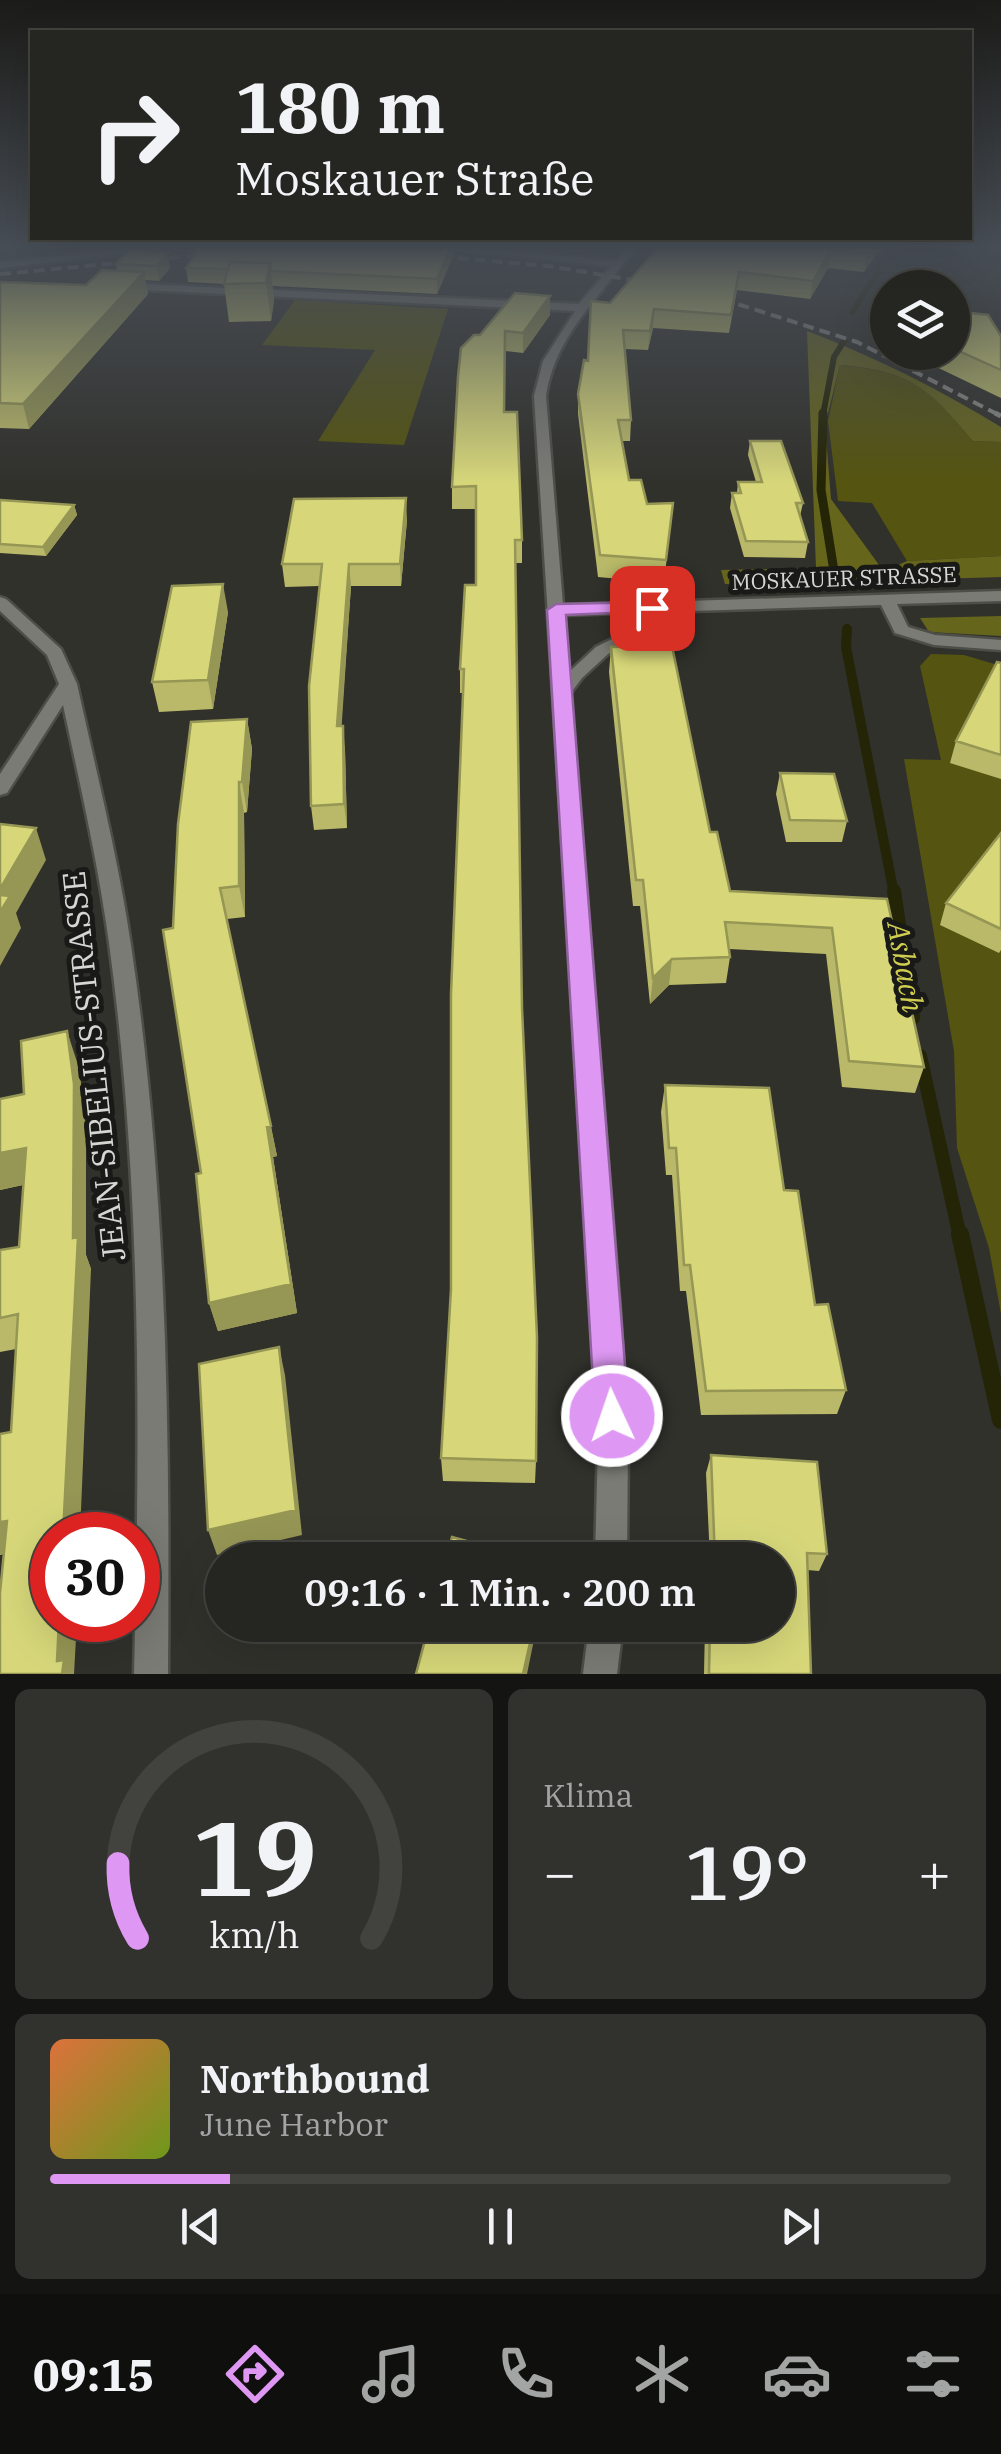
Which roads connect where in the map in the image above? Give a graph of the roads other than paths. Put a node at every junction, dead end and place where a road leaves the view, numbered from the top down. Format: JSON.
{"nodes":[{"id":1,"x":573,"y":327,"type":"edge"},
{"id":2,"x":1001,"y":596,"type":"edge"},
{"id":3,"x":887,"y":598,"type":"junction"},
{"id":4,"x":0,"y":602,"type":"edge"},
{"id":5,"x":689,"y":607,"type":"junction"},
{"id":6,"x":556,"y":610,"type":"junction"},
{"id":7,"x":1001,"y":645,"type":"edge"},
{"id":8,"x":68,"y":684,"type":"junction"},
{"id":9,"x":564,"y":690,"type":"junction"},
{"id":10,"x":0,"y":789,"type":"edge"},
{"id":11,"x":611,"y":1542,"type":"edge"},
{"id":12,"x":604,"y":1642,"type":"edge"},
{"id":13,"x":151,"y":1674,"type":"edge"},
{"id":14,"x":600,"y":1674,"type":"edge"}],
"edges":[{"from":1,"to":6,"type":"street"},
{"from":2,"to":3,"type":"street","name":"MOSKAUER STRASSE"},
{"from":3,"to":5,"type":"street","name":"MOSKAUER STRASSE"},
{"from":3,"to":7,"type":"street"},
{"from":4,"to":8,"type":"street","name":"JEAN-SIBELIUS-STRASSE"},
{"from":5,"to":6,"type":"street","name":"MOSKAUER STRASSE"},
{"from":5,"to":9,"type":"street","name":"MOSKAUER STRASSE"},
{"from":6,"to":9,"type":"street"},
{"from":8,"to":10,"type":"street"},
{"from":8,"to":13,"type":"street","name":"JEAN-SIBELIUS-STRASSE"},
{"from":9,"to":11,"type":"street"},
{"from":12,"to":14,"type":"street"}]}
